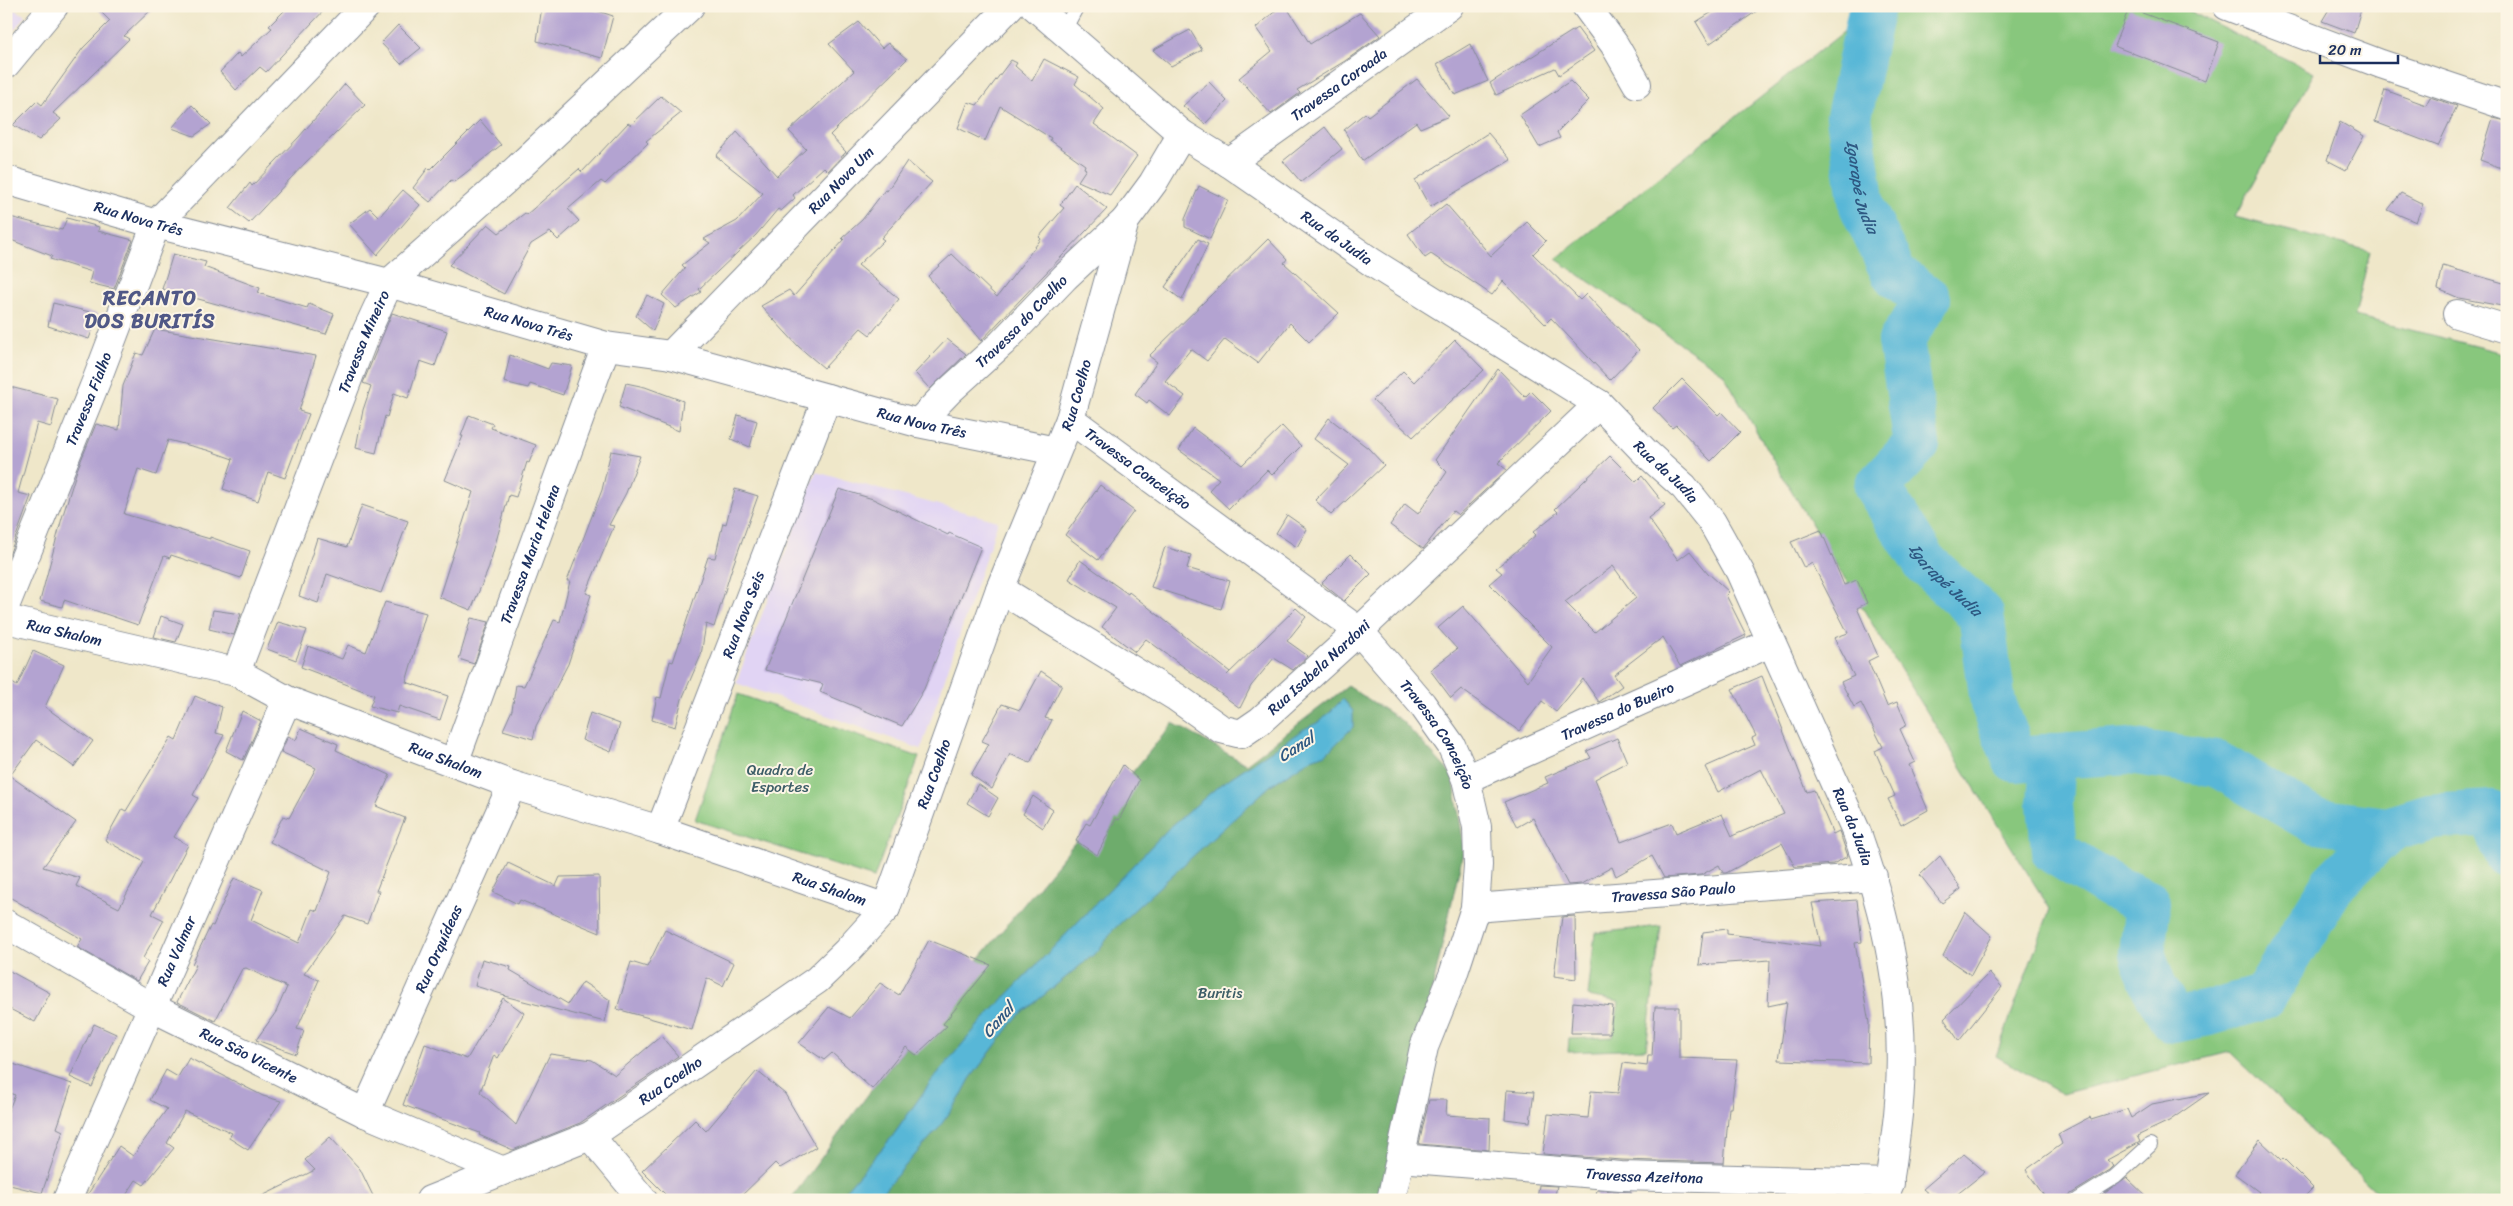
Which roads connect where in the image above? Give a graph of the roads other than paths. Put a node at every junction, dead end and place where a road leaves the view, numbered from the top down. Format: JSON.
{"nodes":[{"id":1,"x":54,"y":6,"type":"edge"},
{"id":2,"x":366,"y":6,"type":"edge"},
{"id":3,"x":690,"y":6,"type":"edge"},
{"id":4,"x":1010,"y":6,"type":"edge"},
{"id":5,"x":1034,"y":6,"type":"edge"},
{"id":6,"x":1077,"y":6,"type":"edge"},
{"id":7,"x":1448,"y":6,"type":"edge"},
{"id":8,"x":1586,"y":6,"type":"edge"},
{"id":9,"x":2227,"y":6,"type":"edge"},
{"id":10,"x":1063,"y":32,"type":"junction"},
{"id":11,"x":6,"y":64,"type":"edge"},
{"id":12,"x":1637,"y":84,"type":"dead end"},
{"id":13,"x":2507,"y":106,"type":"edge"},
{"id":14,"x":1182,"y":134,"type":"junction"},
{"id":15,"x":1229,"y":163,"type":"junction"},
{"id":16,"x":6,"y":180,"type":"edge"},
{"id":17,"x":1125,"y":221,"type":"junction"},
{"id":18,"x":156,"y":224,"type":"junction"},
{"id":19,"x":389,"y":284,"type":"junction"},
{"id":20,"x":2457,"y":314,"type":"dead end"},
{"id":21,"x":2507,"y":329,"type":"edge"},
{"id":22,"x":606,"y":346,"type":"junction"},
{"id":23,"x":671,"y":355,"type":"junction"},
{"id":24,"x":827,"y":398,"type":"junction"},
{"id":25,"x":1599,"y":404,"type":"junction"},
{"id":26,"x":1070,"y":419,"type":"junction"},
{"id":27,"x":918,"y":423,"type":"junction"},
{"id":28,"x":1056,"y":451,"type":"junction"},
{"id":29,"x":1000,"y":589,"type":"junction"},
{"id":30,"x":6,"y":604,"type":"edge"},
{"id":31,"x":6,"y":619,"type":"edge"},
{"id":32,"x":1358,"y":631,"type":"junction"},
{"id":33,"x":1770,"y":642,"type":"junction"},
{"id":34,"x":236,"y":672,"type":"junction"},
{"id":35,"x":287,"y":700,"type":"junction"},
{"id":36,"x":454,"y":763,"type":"junction"},
{"id":37,"x":1466,"y":779,"type":"junction"},
{"id":38,"x":512,"y":785,"type":"junction"},
{"id":39,"x":660,"y":830,"type":"junction"},
{"id":40,"x":1872,"y":877,"type":"junction"},
{"id":41,"x":886,"y":908,"type":"junction"},
{"id":42,"x":1475,"y":908,"type":"junction"},
{"id":43,"x":6,"y":924,"type":"edge"},
{"id":44,"x":152,"y":1008,"type":"junction"},
{"id":45,"x":365,"y":1113,"type":"junction"},
{"id":46,"x":590,"y":1136,"type":"junction"},
{"id":47,"x":2150,"y":1145,"type":"dead end"},
{"id":48,"x":1400,"y":1158,"type":"junction"},
{"id":49,"x":501,"y":1170,"type":"junction"},
{"id":50,"x":1887,"y":1191,"type":"edge"},
{"id":51,"x":67,"y":1200,"type":"edge"},
{"id":52,"x":430,"y":1200,"type":"edge"},
{"id":53,"x":643,"y":1200,"type":"edge"},
{"id":54,"x":1391,"y":1200,"type":"edge"},
{"id":55,"x":2078,"y":1200,"type":"edge"}],
"edges":[{"from":1,"to":11,"type":"street"},
{"from":2,"to":18,"type":"street","name":"Travessa Fialho"},
{"from":3,"to":19,"type":"street","name":"Travessa Mineiro"},
{"from":4,"to":23,"type":"street","name":"Rua Nova Um"},
{"from":5,"to":10,"type":"street","name":"Rua da Judia"},
{"from":6,"to":10,"type":"lane"},
{"from":7,"to":15,"type":"street","name":"Travessa Coroada"},
{"from":8,"to":12,"type":"street"},
{"from":9,"to":13,"type":"street"},
{"from":10,"to":14,"type":"street","name":"Rua da Judia"},
{"from":14,"to":15,"type":"street","name":"Rua da Judia"},
{"from":14,"to":17,"type":"street","name":"Rua Coelho"},
{"from":15,"to":25,"type":"street","name":"Rua da Judia"},
{"from":16,"to":18,"type":"street","name":"Rua Nova Três"},
{"from":17,"to":26,"type":"street","name":"Rua Coelho"},
{"from":17,"to":27,"type":"street","name":"Travessa do Coelho"},
{"from":18,"to":19,"type":"street","name":"Rua Nova Três"},
{"from":18,"to":30,"type":"street","name":"Travessa Fialho"},
{"from":19,"to":22,"type":"street","name":"Rua Nova Três"},
{"from":19,"to":34,"type":"street","name":"Travessa Mineiro"},
{"from":20,"to":21,"type":"street"},
{"from":22,"to":23,"type":"street","name":"Rua Nova Três"},
{"from":22,"to":36,"type":"street","name":"Travessa Maria Helena"},
{"from":23,"to":24,"type":"street","name":"Rua Nova Três"},
{"from":24,"to":27,"type":"street","name":"Rua Nova Três"},
{"from":24,"to":39,"type":"street","name":"Rua Nova Seis"},
{"from":25,"to":32,"type":"street","name":"Rua Isabela Nardoni"},
{"from":25,"to":33,"type":"street","name":"Rua da Judia"},
{"from":26,"to":28,"type":"street","name":"Rua Coelho"},
{"from":26,"to":32,"type":"street","name":"Travessa Conceição"},
{"from":27,"to":28,"type":"street","name":"Rua Nova Três"},
{"from":28,"to":29,"type":"street","name":"Rua Coelho"},
{"from":29,"to":32,"type":"street","name":"Rua Isabela Nardoni"},
{"from":29,"to":41,"type":"street","name":"Rua Coelho"},
{"from":31,"to":34,"type":"street","name":"Rua Shalom"},
{"from":32,"to":37,"type":"street","name":"Travessa Conceição"},
{"from":33,"to":37,"type":"street","name":"Travessa do Bueiro"},
{"from":33,"to":40,"type":"street","name":"Rua da Judia"},
{"from":34,"to":35,"type":"street","name":"Rua Shalom"},
{"from":35,"to":36,"type":"street","name":"Rua Shalom"},
{"from":35,"to":44,"type":"street","name":"Rua Valmar"},
{"from":36,"to":38,"type":"street","name":"Rua Shalom"},
{"from":37,"to":42,"type":"street","name":"Travessa Conceição"},
{"from":38,"to":39,"type":"street","name":"Rua Shalom"},
{"from":38,"to":45,"type":"street","name":"Rua Orquídeas"},
{"from":39,"to":41,"type":"street","name":"Rua Shalom"},
{"from":40,"to":42,"type":"street","name":"Travessa São Paulo"},
{"from":40,"to":50,"type":"street","name":"Rua da Judia"},
{"from":41,"to":46,"type":"street","name":"Rua Coelho"},
{"from":42,"to":48,"type":"street","name":"Travessa Conceição"},
{"from":43,"to":44,"type":"street","name":"Rua São Vicente"},
{"from":44,"to":45,"type":"street","name":"Rua São Vicente"},
{"from":44,"to":51,"type":"street","name":"Rua Valmar"},
{"from":45,"to":49,"type":"street","name":"Rua São Vicente"},
{"from":46,"to":49,"type":"street","name":"Rua Coelho"},
{"from":46,"to":53,"type":"street"},
{"from":47,"to":55,"type":"lane"},
{"from":48,"to":50,"type":"street","name":"Travessa Azeitona"},
{"from":48,"to":54,"type":"street","name":"Travessa Conceição"},
{"from":49,"to":52,"type":"street","name":"Rua Coelho"}]}
